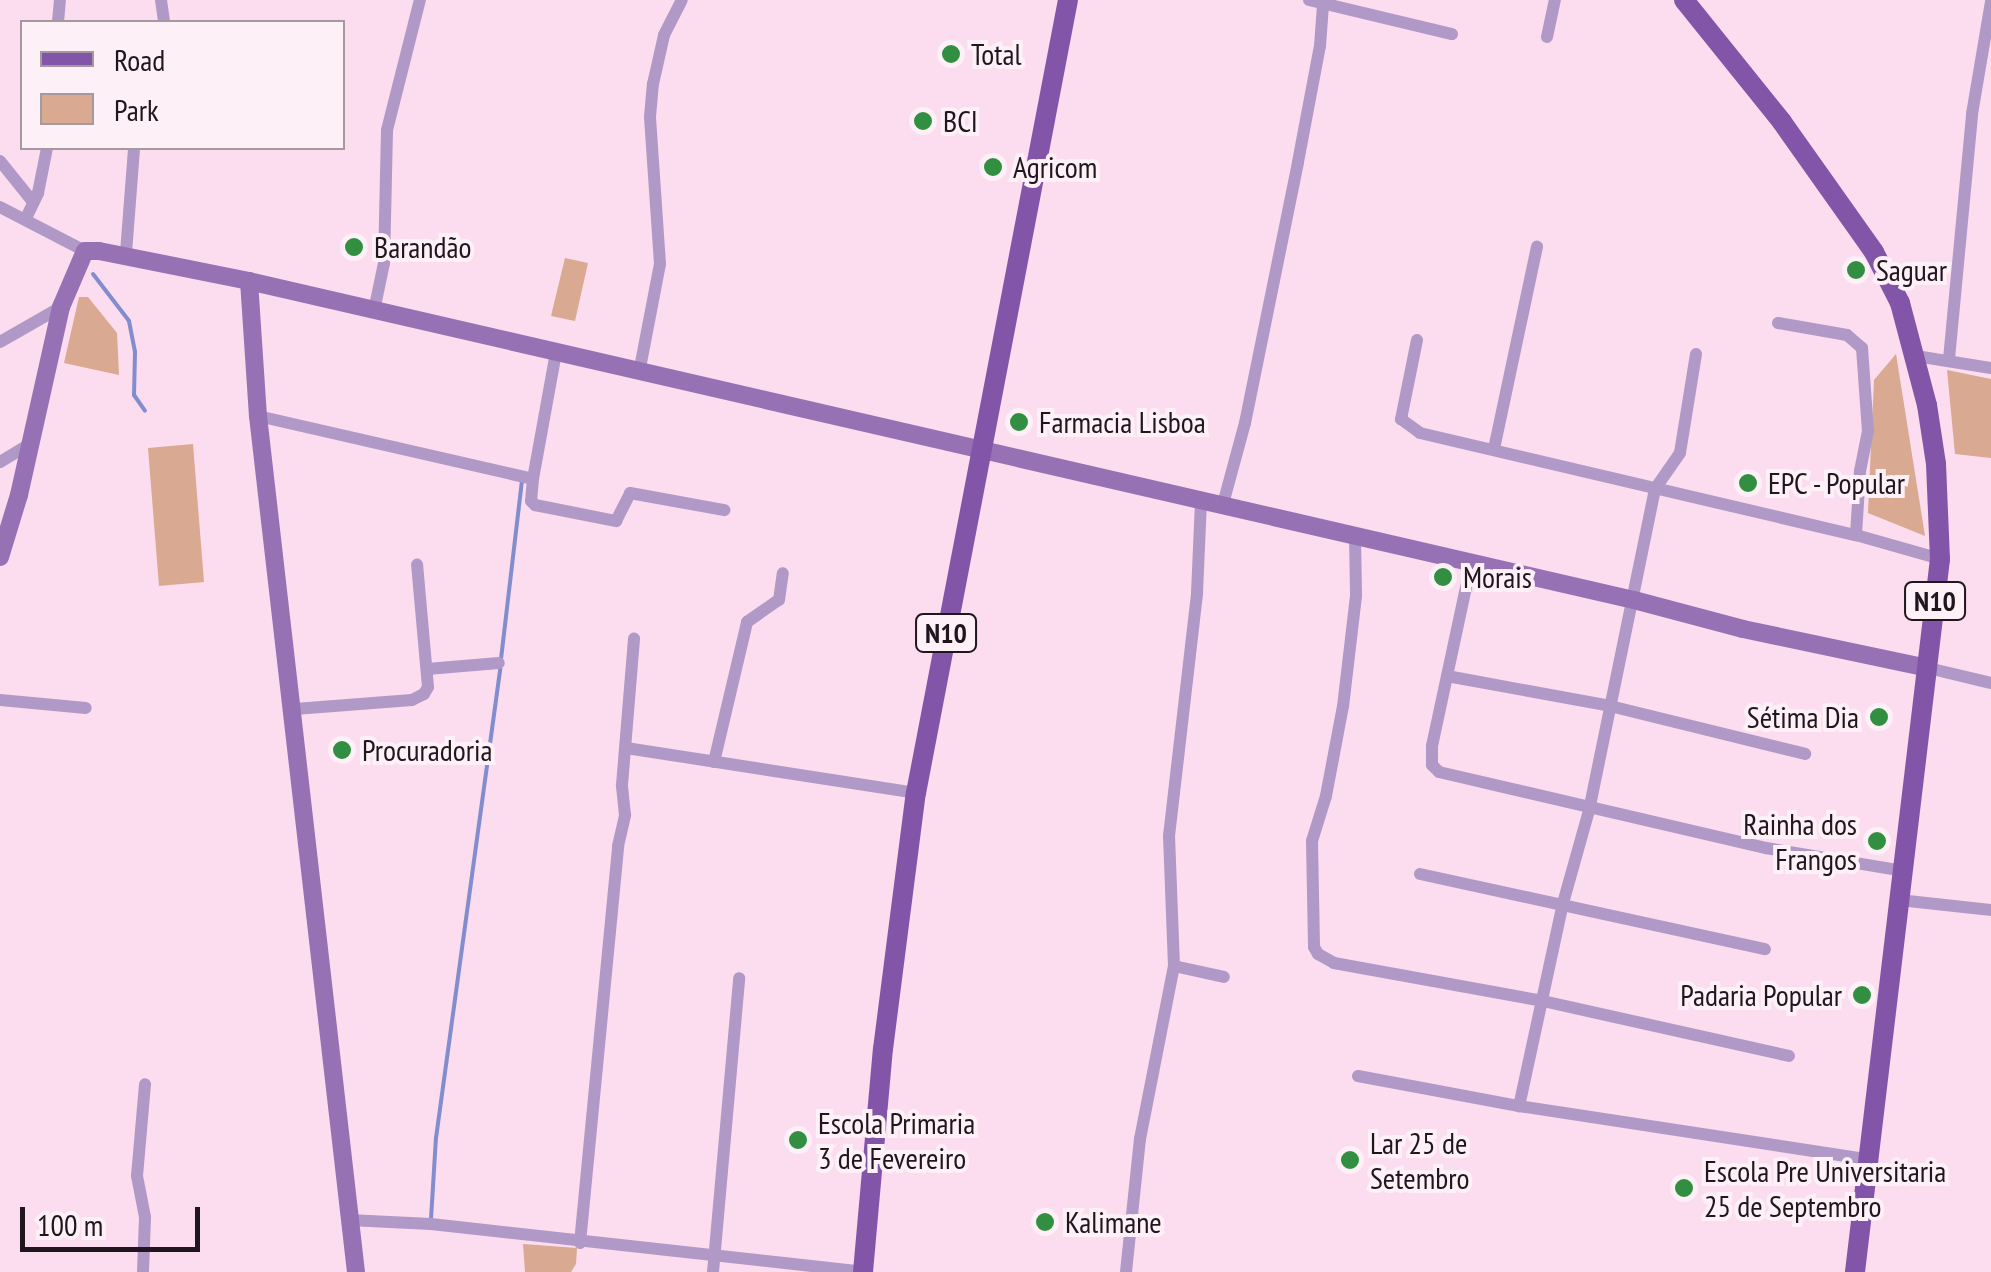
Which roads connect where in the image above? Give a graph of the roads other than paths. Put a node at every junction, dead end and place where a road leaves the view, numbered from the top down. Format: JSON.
{"nodes":[{"id":1,"x":420,"y":0,"type":"edge"},
{"id":2,"x":682,"y":0,"type":"edge"},
{"id":3,"x":1068,"y":0,"type":"edge"},
{"id":4,"x":1555,"y":0,"type":"edge"},
{"id":5,"x":1316,"y":2,"type":"edge"},
{"id":6,"x":1991,"y":2,"type":"edge"},
{"id":7,"x":1695,"y":5,"type":"edge"},
{"id":8,"x":1452,"y":34,"type":"dead end"},
{"id":9,"x":1548,"y":37,"type":"dead end"},
{"id":10,"x":46,"y":150,"type":"edge"},
{"id":11,"x":134,"y":150,"type":"edge"},
{"id":12,"x":0,"y":160,"type":"edge"},
{"id":13,"x":33,"y":202,"type":"junction"},
{"id":14,"x":3,"y":212,"type":"edge"},
{"id":15,"x":26,"y":218,"type":"junction"},
{"id":16,"x":1537,"y":248,"type":"dead end"},
{"id":17,"x":85,"y":251,"type":"junction"},
{"id":18,"x":126,"y":253,"type":"junction"},
{"id":19,"x":249,"y":280,"type":"junction"},
{"id":20,"x":60,"y":307,"type":"junction"},
{"id":21,"x":374,"y":311,"type":"junction"},
{"id":22,"x":1778,"y":323,"type":"dead end"},
{"id":23,"x":1417,"y":340,"type":"dead end"},
{"id":24,"x":0,"y":342,"type":"edge"},
{"id":25,"x":556,"y":352,"type":"junction"},
{"id":26,"x":1696,"y":354,"type":"dead end"},
{"id":27,"x":1916,"y":356,"type":"junction"},
{"id":28,"x":1949,"y":359,"type":"junction"},
{"id":29,"x":1991,"y":368,"type":"edge"},
{"id":30,"x":639,"y":372,"type":"junction"},
{"id":31,"x":258,"y":416,"type":"junction"},
{"id":32,"x":30,"y":444,"type":"junction"},
{"id":33,"x":1494,"y":448,"type":"junction"},
{"id":34,"x":982,"y":450,"type":"junction"},
{"id":35,"x":0,"y":462,"type":"edge"},
{"id":36,"x":533,"y":480,"type":"junction"},
{"id":37,"x":1655,"y":489,"type":"junction"},
{"id":38,"x":1201,"y":500,"type":"junction"},
{"id":39,"x":1223,"y":504,"type":"junction"},
{"id":40,"x":724,"y":510,"type":"dead end"},
{"id":41,"x":1856,"y":535,"type":"junction"},
{"id":42,"x":1354,"y":536,"type":"junction"},
{"id":43,"x":0,"y":557,"type":"edge"},
{"id":44,"x":1940,"y":559,"type":"junction"},
{"id":45,"x":417,"y":564,"type":"dead end"},
{"id":46,"x":1471,"y":564,"type":"junction"},
{"id":47,"x":783,"y":573,"type":"dead end"},
{"id":48,"x":1634,"y":600,"type":"junction"},
{"id":49,"x":634,"y":638,"type":"dead end"},
{"id":50,"x":499,"y":663,"type":"dead end"},
{"id":51,"x":1928,"y":668,"type":"junction"},
{"id":52,"x":427,"y":669,"type":"junction"},
{"id":53,"x":1446,"y":676,"type":"junction"},
{"id":54,"x":1991,"y":683,"type":"edge"},
{"id":55,"x":0,"y":700,"type":"edge"},
{"id":56,"x":1610,"y":706,"type":"junction"},
{"id":57,"x":86,"y":708,"type":"dead end"},
{"id":58,"x":294,"y":709,"type":"junction"},
{"id":59,"x":626,"y":748,"type":"junction"},
{"id":60,"x":1806,"y":754,"type":"dead end"},
{"id":61,"x":714,"y":762,"type":"junction"},
{"id":62,"x":916,"y":793,"type":"junction"},
{"id":63,"x":1590,"y":807,"type":"junction"},
{"id":64,"x":1903,"y":871,"type":"junction"},
{"id":65,"x":1420,"y":874,"type":"dead end"},
{"id":66,"x":1899,"y":900,"type":"junction"},
{"id":67,"x":1563,"y":903,"type":"junction"},
{"id":68,"x":1991,"y":910,"type":"edge"},
{"id":69,"x":1765,"y":949,"type":"dead end"},
{"id":70,"x":1174,"y":966,"type":"junction"},
{"id":71,"x":1224,"y":977,"type":"dead end"},
{"id":72,"x":739,"y":978,"type":"dead end"},
{"id":73,"x":1544,"y":1001,"type":"junction"},
{"id":74,"x":1790,"y":1056,"type":"dead end"},
{"id":75,"x":1358,"y":1076,"type":"dead end"},
{"id":76,"x":145,"y":1084,"type":"dead end"},
{"id":77,"x":1519,"y":1106,"type":"junction"},
{"id":78,"x":1870,"y":1160,"type":"junction"},
{"id":79,"x":349,"y":1220,"type":"junction"},
{"id":80,"x":580,"y":1243,"type":"junction"},
{"id":81,"x":716,"y":1256,"type":"junction"},
{"id":82,"x":144,"y":1272,"type":"edge"},
{"id":83,"x":356,"y":1272,"type":"edge"},
{"id":84,"x":713,"y":1272,"type":"edge"},
{"id":85,"x":863,"y":1272,"type":"edge"},
{"id":86,"x":1126,"y":1272,"type":"edge"},
{"id":87,"x":1855,"y":1272,"type":"edge"}],
"edges":[{"from":1,"to":21,"type":"street"},
{"from":2,"to":30,"type":"street"},
{"from":3,"to":34,"type":"main road","number":"N10"},
{"from":4,"to":9,"type":"street"},
{"from":5,"to":8,"type":"street"},
{"from":5,"to":39,"type":"street"},
{"from":6,"to":28,"type":"street"},
{"from":7,"to":27,"type":"main road","number":"N10"},
{"from":10,"to":13,"type":"street"},
{"from":11,"to":18,"type":"street"},
{"from":12,"to":13,"type":"street"},
{"from":13,"to":15,"type":"street"},
{"from":14,"to":15,"type":"street"},
{"from":15,"to":17,"type":"street"},
{"from":16,"to":33,"type":"street"},
{"from":17,"to":18,"type":"street"},
{"from":17,"to":20,"type":"street"},
{"from":18,"to":19,"type":"street"},
{"from":19,"to":21,"type":"street"},
{"from":19,"to":31,"type":"street"},
{"from":20,"to":24,"type":"street"},
{"from":20,"to":32,"type":"street"},
{"from":21,"to":25,"type":"street"},
{"from":22,"to":41,"type":"street"},
{"from":23,"to":33,"type":"street"},
{"from":25,"to":30,"type":"street"},
{"from":25,"to":36,"type":"street"},
{"from":26,"to":37,"type":"street"},
{"from":27,"to":28,"type":"street"},
{"from":27,"to":44,"type":"main road","number":"N10"},
{"from":28,"to":29,"type":"street"},
{"from":30,"to":34,"type":"street"},
{"from":31,"to":36,"type":"street"},
{"from":31,"to":58,"type":"street"},
{"from":32,"to":35,"type":"street"},
{"from":32,"to":43,"type":"street"},
{"from":33,"to":37,"type":"street"},
{"from":34,"to":38,"type":"street"},
{"from":34,"to":62,"type":"main road","number":"N10"},
{"from":36,"to":40,"type":"street"},
{"from":37,"to":41,"type":"street"},
{"from":37,"to":48,"type":"street"},
{"from":38,"to":39,"type":"street"},
{"from":38,"to":70,"type":"street"},
{"from":39,"to":42,"type":"street"},
{"from":41,"to":44,"type":"street"},
{"from":42,"to":46,"type":"street"},
{"from":42,"to":73,"type":"street"},
{"from":44,"to":51,"type":"main road","number":"N10"},
{"from":45,"to":52,"type":"street"},
{"from":46,"to":48,"type":"street"},
{"from":46,"to":53,"type":"street"},
{"from":47,"to":61,"type":"street"},
{"from":48,"to":51,"type":"street"},
{"from":48,"to":56,"type":"street"},
{"from":49,"to":59,"type":"street"},
{"from":50,"to":52,"type":"street"},
{"from":51,"to":54,"type":"street"},
{"from":51,"to":64,"type":"main road","number":"N10"},
{"from":52,"to":58,"type":"street"},
{"from":53,"to":56,"type":"street"},
{"from":53,"to":63,"type":"street"},
{"from":55,"to":57,"type":"street"},
{"from":56,"to":60,"type":"street"},
{"from":56,"to":63,"type":"street"},
{"from":58,"to":79,"type":"street"},
{"from":59,"to":61,"type":"street"},
{"from":59,"to":80,"type":"street"},
{"from":61,"to":62,"type":"street"},
{"from":62,"to":85,"type":"main road","number":"N10"},
{"from":63,"to":64,"type":"street"},
{"from":63,"to":67,"type":"street"},
{"from":64,"to":66,"type":"main road","number":"N10"},
{"from":65,"to":67,"type":"street"},
{"from":66,"to":68,"type":"street"},
{"from":66,"to":78,"type":"main road","number":"N10"},
{"from":67,"to":69,"type":"street"},
{"from":67,"to":73,"type":"street"},
{"from":70,"to":71,"type":"street"},
{"from":70,"to":86,"type":"street"},
{"from":72,"to":81,"type":"street"},
{"from":73,"to":74,"type":"street"},
{"from":73,"to":77,"type":"street"},
{"from":75,"to":77,"type":"street"},
{"from":76,"to":82,"type":"street"},
{"from":77,"to":78,"type":"street"},
{"from":78,"to":87,"type":"main road","number":"N10"},
{"from":79,"to":80,"type":"street"},
{"from":79,"to":83,"type":"street"},
{"from":80,"to":81,"type":"street"},
{"from":81,"to":84,"type":"street"},
{"from":81,"to":85,"type":"street"}]}
